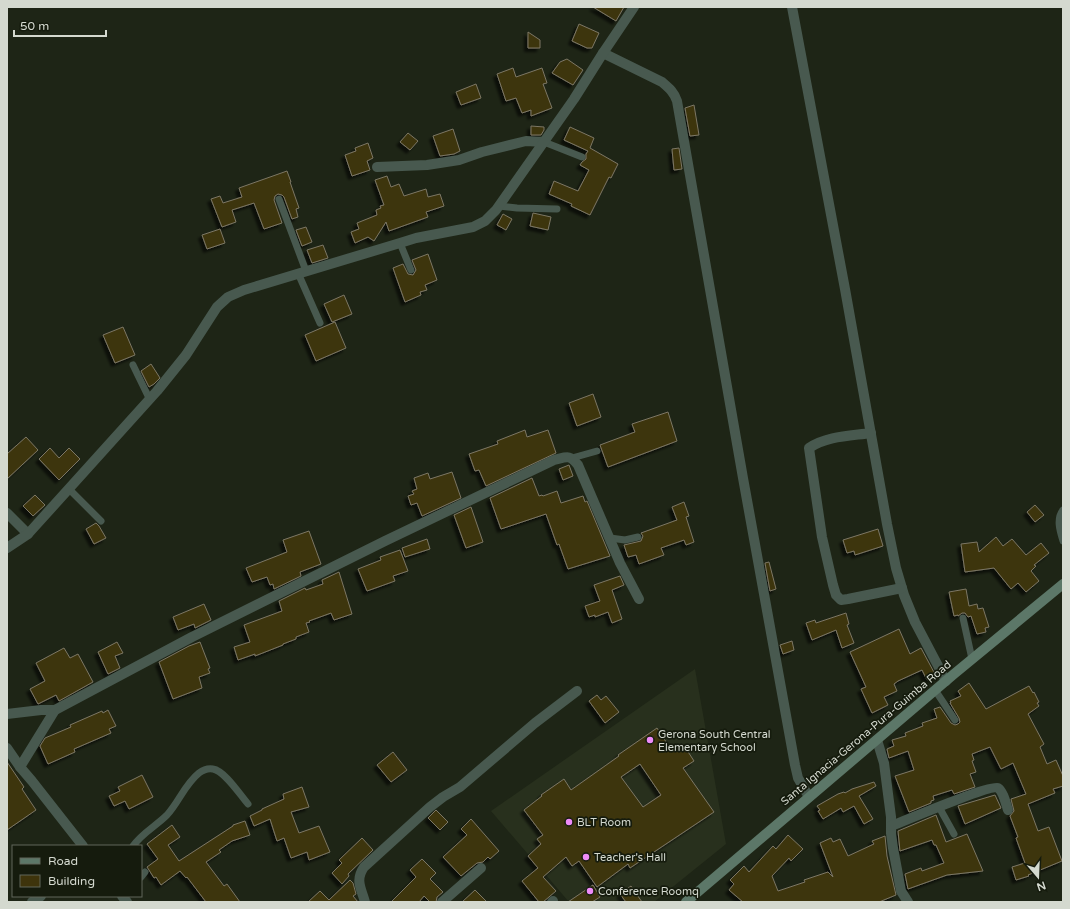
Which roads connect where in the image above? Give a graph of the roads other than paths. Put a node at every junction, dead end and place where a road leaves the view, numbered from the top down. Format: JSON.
{"nodes":[{"id":1,"x":634,"y":7,"type":"edge"},
{"id":2,"x":792,"y":7,"type":"edge"},
{"id":3,"x":603,"y":53,"type":"junction"},
{"id":4,"x":544,"y":142,"type":"junction"},
{"id":5,"x":582,"y":157,"type":"dead end"},
{"id":6,"x":377,"y":167,"type":"dead end"},
{"id":7,"x":279,"y":199,"type":"dead end"},
{"id":8,"x":499,"y":206,"type":"junction"},
{"id":9,"x":557,"y":209,"type":"dead end"},
{"id":10,"x":400,"y":242,"type":"junction"},
{"id":11,"x":411,"y":270,"type":"dead end"},
{"id":12,"x":302,"y":272,"type":"junction"},
{"id":13,"x":320,"y":324,"type":"dead end"},
{"id":14,"x":133,"y":365,"type":"dead end"},
{"id":15,"x":150,"y":400,"type":"junction"},
{"id":16,"x":871,"y":434,"type":"junction"},
{"id":17,"x":597,"y":451,"type":"dead end"},
{"id":18,"x":572,"y":458,"type":"junction"},
{"id":19,"x":69,"y":489,"type":"junction"},
{"id":20,"x":1063,"y":510,"type":"edge"},
{"id":21,"x":7,"y":512,"type":"edge"},
{"id":22,"x":101,"y":522,"type":"dead end"},
{"id":23,"x":28,"y":534,"type":"junction"},
{"id":24,"x":638,"y":537,"type":"dead end"},
{"id":25,"x":610,"y":538,"type":"junction"},
{"id":26,"x":1063,"y":541,"type":"edge"},
{"id":27,"x":7,"y":548,"type":"edge"},
{"id":28,"x":1063,"y":584,"type":"edge"},
{"id":29,"x":902,"y":588,"type":"junction"},
{"id":30,"x":639,"y":599,"type":"dead end"},
{"id":31,"x":963,"y":618,"type":"dead end"},
{"id":32,"x":972,"y":659,"type":"junction"},
{"id":33,"x":946,"y":681,"type":"junction"},
{"id":34,"x":577,"y":690,"type":"dead end"},
{"id":35,"x":935,"y":690,"type":"junction"},
{"id":36,"x":55,"y":710,"type":"junction"},
{"id":37,"x":7,"y":714,"type":"edge"},
{"id":38,"x":955,"y":720,"type":"dead end"},
{"id":39,"x":877,"y":740,"type":"junction"},
{"id":40,"x":7,"y":748,"type":"edge"},
{"id":41,"x":20,"y":767,"type":"junction"},
{"id":42,"x":808,"y":797,"type":"junction"},
{"id":43,"x":248,"y":804,"type":"dead end"},
{"id":44,"x":939,"y":807,"type":"junction"},
{"id":45,"x":1008,"y":810,"type":"dead end"},
{"id":46,"x":891,"y":826,"type":"junction"},
{"id":47,"x":954,"y":834,"type":"dead end"},
{"id":48,"x":82,"y":845,"type":"edge"},
{"id":49,"x":134,"y":845,"type":"edge"},
{"id":50,"x":480,"y":868,"type":"dead end"},
{"id":51,"x":365,"y":902,"type":"edge"},
{"id":52,"x":442,"y":902,"type":"edge"},
{"id":53,"x":686,"y":902,"type":"edge"},
{"id":54,"x":908,"y":902,"type":"edge"}],
"edges":[{"from":1,"to":3,"type":"street"},
{"from":2,"to":16,"type":"street"},
{"from":3,"to":4,"type":"street"},
{"from":3,"to":42,"type":"street"},
{"from":4,"to":5,"type":"lane"},
{"from":4,"to":6,"type":"street"},
{"from":4,"to":8,"type":"street"},
{"from":7,"to":12,"type":"lane"},
{"from":8,"to":9,"type":"lane"},
{"from":8,"to":10,"type":"street"},
{"from":10,"to":11,"type":"lane"},
{"from":10,"to":12,"type":"street"},
{"from":12,"to":13,"type":"lane"},
{"from":12,"to":15,"type":"street"},
{"from":14,"to":15,"type":"lane"},
{"from":15,"to":19,"type":"street"},
{"from":16,"to":29,"type":"street"},
{"from":16,"to":29,"type":"street"},
{"from":17,"to":18,"type":"lane"},
{"from":18,"to":25,"type":"street"},
{"from":18,"to":36,"type":"street"},
{"from":19,"to":22,"type":"lane"},
{"from":19,"to":23,"type":"street"},
{"from":20,"to":26,"type":"lane"},
{"from":21,"to":23,"type":"street"},
{"from":23,"to":27,"type":"street"},
{"from":24,"to":25,"type":"lane"},
{"from":25,"to":30,"type":"street"},
{"from":28,"to":32,"type":"main road","name":"Santa Ignacia-Gerona-Pura-Guimba Road"},
{"from":29,"to":33,"type":"street"},
{"from":31,"to":32,"type":"lane"},
{"from":32,"to":33,"type":"main road","name":"Santa Ignacia-Gerona-Pura-Guimba Road"},
{"from":33,"to":35,"type":"main road","name":"Santa Ignacia-Gerona-Pura-Guimba Road"},
{"from":34,"to":51,"type":"street"},
{"from":35,"to":38,"type":"lane"},
{"from":35,"to":39,"type":"main road","name":"Santa Ignacia-Gerona-Pura-Guimba Road"},
{"from":36,"to":37,"type":"street"},
{"from":36,"to":41,"type":"street"},
{"from":39,"to":42,"type":"main road","name":"Santa Ignacia-Gerona-Pura-Guimba Road"},
{"from":39,"to":46,"type":"street"},
{"from":40,"to":41,"type":"street"},
{"from":41,"to":48,"type":"street"},
{"from":42,"to":53,"type":"main road","name":"Santa Ignacia-Gerona-Pura-Guimba Road"},
{"from":43,"to":49,"type":"lane"},
{"from":44,"to":45,"type":"street"},
{"from":44,"to":46,"type":"street"},
{"from":44,"to":47,"type":"lane"},
{"from":46,"to":54,"type":"street"},
{"from":50,"to":52,"type":"street"}]}
